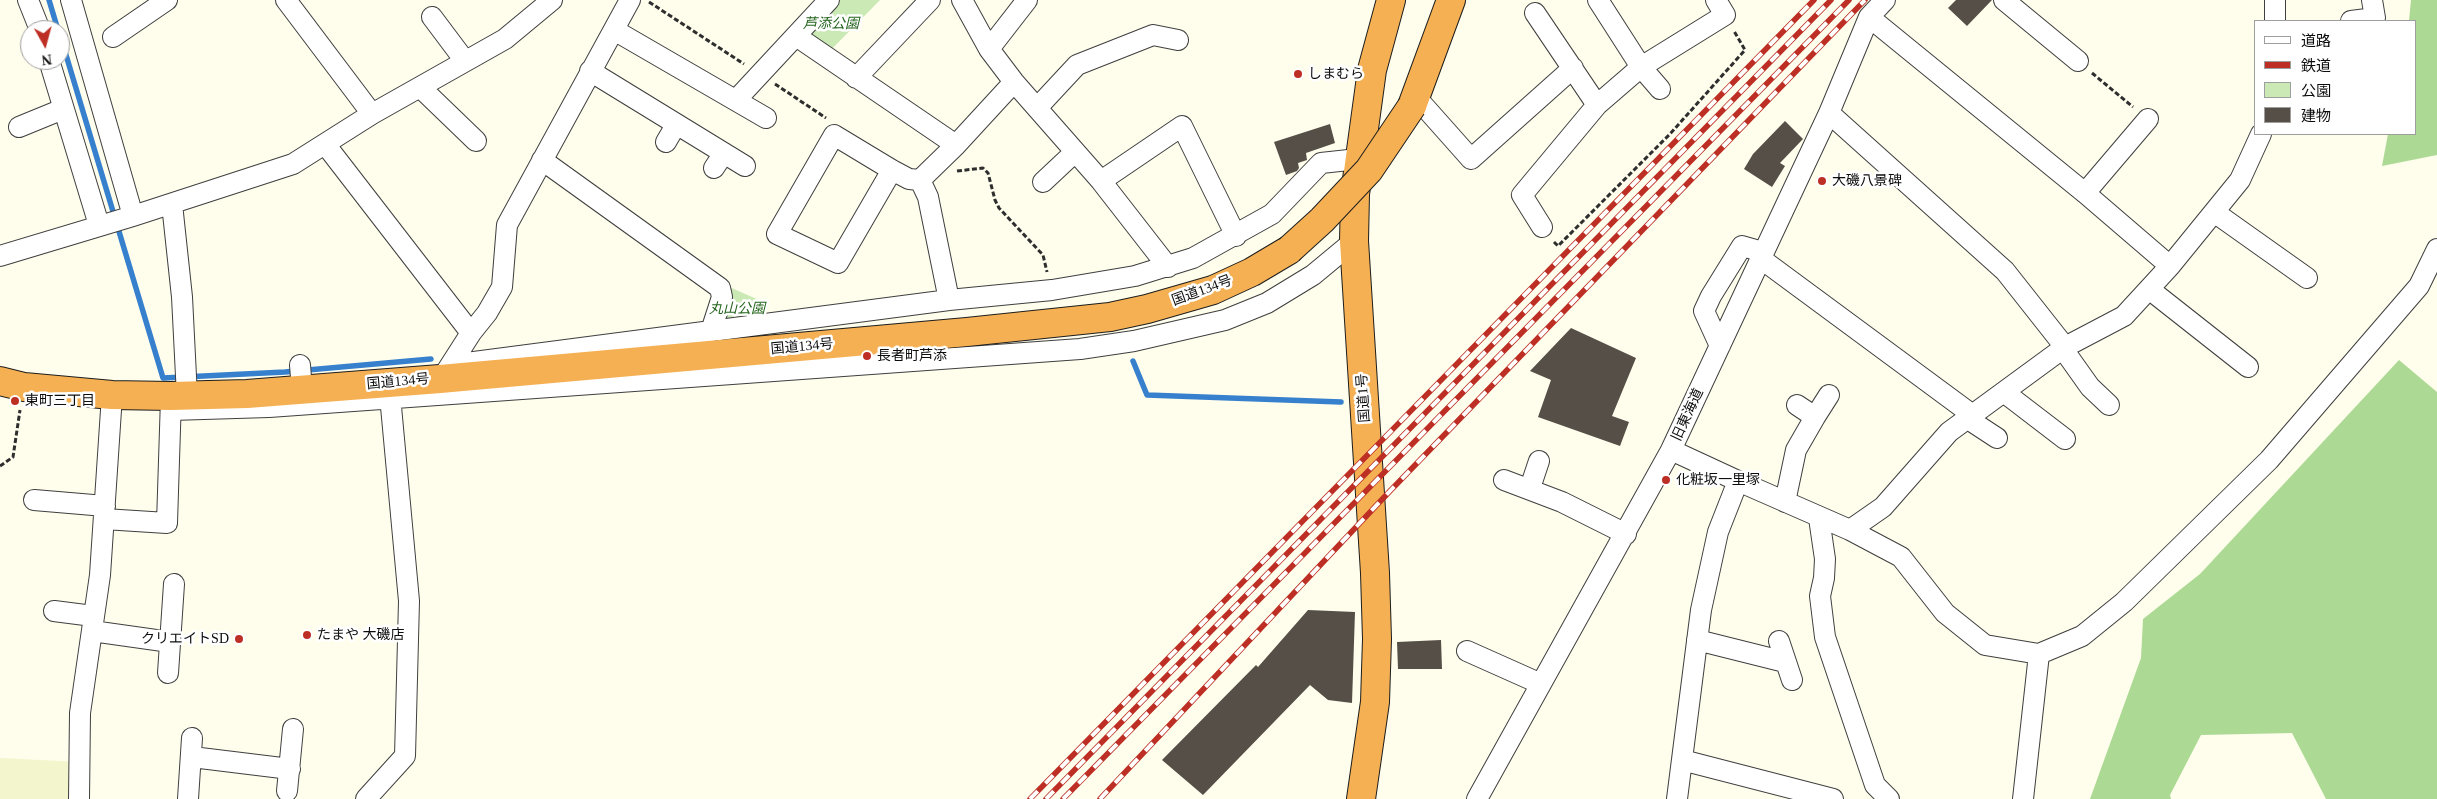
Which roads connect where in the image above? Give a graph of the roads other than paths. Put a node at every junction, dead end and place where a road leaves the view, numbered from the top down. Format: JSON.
{"nodes":[{"id":1,"x":28,"y":0,"type":"edge"},
{"id":2,"x":71,"y":0,"type":"edge"},
{"id":3,"x":167,"y":0,"type":"edge"},
{"id":4,"x":286,"y":0,"type":"edge"},
{"id":5,"x":552,"y":0,"type":"edge"},
{"id":6,"x":630,"y":0,"type":"edge"},
{"id":7,"x":829,"y":0,"type":"edge"},
{"id":8,"x":930,"y":0,"type":"edge"},
{"id":9,"x":962,"y":0,"type":"edge"},
{"id":10,"x":1027,"y":0,"type":"edge"},
{"id":11,"x":1391,"y":0,"type":"edge"},
{"id":12,"x":1451,"y":0,"type":"edge"},
{"id":13,"x":1598,"y":0,"type":"edge"},
{"id":14,"x":1885,"y":0,"type":"edge"},
{"id":15,"x":2004,"y":0,"type":"edge"},
{"id":16,"x":2275,"y":0,"type":"edge"},
{"id":17,"x":2372,"y":0,"type":"edge"},
{"id":18,"x":1721,"y":8,"type":"edge"},
{"id":19,"x":1534,"y":13,"type":"dead end"},
{"id":20,"x":1869,"y":16,"type":"junction"},
{"id":21,"x":432,"y":17,"type":"dead end"},
{"id":22,"x":36,"y":20,"type":"edge"},
{"id":23,"x":2275,"y":20,"type":"edge"},
{"id":24,"x":2359,"y":20,"type":"edge"},
{"id":25,"x":614,"y":30,"type":"junction"},
{"id":26,"x":796,"y":36,"type":"junction"},
{"id":27,"x":113,"y":37,"type":"dead end"},
{"id":28,"x":1178,"y":40,"type":"dead end"},
{"id":29,"x":989,"y":49,"type":"junction"},
{"id":30,"x":465,"y":61,"type":"junction"},
{"id":31,"x":2078,"y":61,"type":"road end"},
{"id":32,"x":1641,"y":67,"type":"junction"},
{"id":33,"x":1573,"y":68,"type":"junction"},
{"id":34,"x":52,"y":70,"type":"edge"},
{"id":35,"x":590,"y":71,"type":"junction"},
{"id":36,"x":856,"y":78,"type":"junction"},
{"id":37,"x":1014,"y":82,"type":"junction"},
{"id":38,"x":420,"y":87,"type":"junction"},
{"id":39,"x":1660,"y":89,"type":"dead end"},
{"id":40,"x":736,"y":100,"type":"junction"},
{"id":41,"x":1413,"y":101,"type":"junction"},
{"id":42,"x":1597,"y":105,"type":"junction"},
{"id":43,"x":1037,"y":108,"type":"junction"},
{"id":44,"x":63,"y":109,"type":"junction"},
{"id":45,"x":1829,"y":113,"type":"junction"},
{"id":46,"x":372,"y":114,"type":"junction"},
{"id":47,"x":766,"y":118,"type":"dead end"},
{"id":48,"x":2148,"y":118,"type":"road end"},
{"id":49,"x":676,"y":125,"type":"junction"},
{"id":50,"x":19,"y":126,"type":"dead end"},
{"id":51,"x":2261,"y":135,"type":"edge"},
{"id":52,"x":476,"y":141,"type":"dead end"},
{"id":53,"x":666,"y":142,"type":"dead end"},
{"id":54,"x":325,"y":144,"type":"junction"},
{"id":55,"x":956,"y":146,"type":"junction"},
{"id":56,"x":1075,"y":152,"type":"junction"},
{"id":57,"x":1358,"y":159,"type":"junction"},
{"id":58,"x":542,"y":160,"type":"junction"},
{"id":59,"x":744,"y":166,"type":"dead end"},
{"id":60,"x":892,"y":170,"type":"junction"},
{"id":61,"x":924,"y":178,"type":"junction"},
{"id":62,"x":1101,"y":181,"type":"junction"},
{"id":63,"x":1043,"y":182,"type":"dead end"},
{"id":64,"x":2085,"y":193,"type":"junction"},
{"id":65,"x":172,"y":204,"type":"junction"},
{"id":66,"x":2214,"y":212,"type":"junction"},
{"id":67,"x":116,"y":221,"type":"junction"},
{"id":68,"x":1542,"y":226,"type":"road end"},
{"id":69,"x":1236,"y":236,"type":"junction"},
{"id":70,"x":1354,"y":241,"type":"junction"},
{"id":71,"x":2437,"y":249,"type":"edge"},
{"id":72,"x":1762,"y":255,"type":"junction"},
{"id":73,"x":0,"y":256,"type":"edge"},
{"id":74,"x":2170,"y":266,"type":"junction"},
{"id":75,"x":1168,"y":267,"type":"junction"},
{"id":76,"x":2307,"y":278,"type":"dead end"},
{"id":77,"x":2149,"y":289,"type":"junction"},
{"id":78,"x":949,"y":300,"type":"junction"},
{"id":79,"x":711,"y":330,"type":"junction"},
{"id":80,"x":471,"y":333,"type":"junction"},
{"id":81,"x":1724,"y":338,"type":"junction"},
{"id":82,"x":2064,"y":348,"type":"junction"},
{"id":83,"x":689,"y":367,"type":"junction"},
{"id":84,"x":2248,"y":367,"type":"dead end"},
{"id":85,"x":446,"y":372,"type":"junction"},
{"id":86,"x":0,"y":381,"type":"edge"},
{"id":87,"x":390,"y":391,"type":"junction"},
{"id":88,"x":181,"y":392,"type":"junction"},
{"id":89,"x":2005,"y":393,"type":"junction"},
{"id":90,"x":112,"y":395,"type":"junction"},
{"id":91,"x":1829,"y":395,"type":"dead end"},
{"id":92,"x":1798,"y":405,"type":"dead end"},
{"id":93,"x":2109,"y":405,"type":"dead end"},
{"id":94,"x":1814,"y":417,"type":"junction"},
{"id":95,"x":1971,"y":418,"type":"junction"},
{"id":96,"x":1997,"y":438,"type":"dead end"},
{"id":97,"x":2065,"y":439,"type":"dead end"},
{"id":98,"x":1671,"y":450,"type":"junction"},
{"id":99,"x":1539,"y":461,"type":"dead end"},
{"id":100,"x":1504,"y":480,"type":"dead end"},
{"id":101,"x":1738,"y":481,"type":"junction"},
{"id":102,"x":1530,"y":488,"type":"junction"},
{"id":103,"x":34,"y":500,"type":"dead end"},
{"id":104,"x":1786,"y":502,"type":"junction"},
{"id":105,"x":104,"y":513,"type":"junction"},
{"id":106,"x":1818,"y":518,"type":"junction"},
{"id":107,"x":1850,"y":530,"type":"junction"},
{"id":108,"x":1626,"y":534,"type":"junction"},
{"id":109,"x":174,"y":584,"type":"dead end"},
{"id":110,"x":54,"y":611,"type":"dead end"},
{"id":111,"x":93,"y":624,"type":"junction"},
{"id":112,"x":1697,"y":640,"type":"junction"},
{"id":113,"x":1779,"y":641,"type":"dead end"},
{"id":114,"x":170,"y":642,"type":"junction"},
{"id":115,"x":1466,"y":651,"type":"dead end"},
{"id":116,"x":2039,"y":654,"type":"junction"},
{"id":117,"x":168,"y":672,"type":"dead end"},
{"id":118,"x":1541,"y":684,"type":"junction"},
{"id":119,"x":292,"y":729,"type":"dead end"},
{"id":120,"x":1682,"y":760,"type":"junction"},
{"id":121,"x":290,"y":769,"type":"junction"},
{"id":122,"x":288,"y":791,"type":"dead end"},
{"id":123,"x":79,"y":799,"type":"edge"},
{"id":124,"x":188,"y":799,"type":"edge"},
{"id":125,"x":366,"y":799,"type":"edge"},
{"id":126,"x":1361,"y":799,"type":"edge"},
{"id":127,"x":1477,"y":799,"type":"edge"},
{"id":128,"x":1677,"y":799,"type":"edge"},
{"id":129,"x":1833,"y":799,"type":"edge"},
{"id":130,"x":1889,"y":799,"type":"edge"},
{"id":131,"x":2023,"y":799,"type":"edge"}],
"edges":[{"from":1,"to":22,"type":"street"},
{"from":2,"to":67,"type":"street"},
{"from":3,"to":27,"type":"street"},
{"from":4,"to":46,"type":"street"},
{"from":5,"to":30,"type":"street"},
{"from":6,"to":25,"type":"street"},
{"from":7,"to":26,"type":"street"},
{"from":8,"to":36,"type":"street"},
{"from":9,"to":29,"type":"street"},
{"from":10,"to":29,"type":"street"},
{"from":11,"to":57,"type":"highway","name":"国道1号"},
{"from":12,"to":41,"type":"highway","name":"国道134号"},
{"from":13,"to":32,"type":"street"},
{"from":14,"to":20,"type":"street"},
{"from":15,"to":31,"type":"street"},
{"from":16,"to":23,"type":"street"},
{"from":17,"to":24,"type":"street"},
{"from":18,"to":32,"type":"street"},
{"from":19,"to":33,"type":"street"},
{"from":20,"to":45,"type":"street","name":"旧東海道"},
{"from":20,"to":64,"type":"street"},
{"from":21,"to":30,"type":"street"},
{"from":25,"to":35,"type":"street"},
{"from":25,"to":40,"type":"street"},
{"from":26,"to":36,"type":"street"},
{"from":26,"to":40,"type":"street"},
{"from":28,"to":43,"type":"street"},
{"from":29,"to":37,"type":"street"},
{"from":30,"to":38,"type":"street"},
{"from":32,"to":39,"type":"street"},
{"from":32,"to":42,"type":"street"},
{"from":33,"to":41,"type":"street"},
{"from":33,"to":42,"type":"street"},
{"from":34,"to":44,"type":"street"},
{"from":35,"to":49,"type":"street"},
{"from":35,"to":58,"type":"street"},
{"from":36,"to":55,"type":"street"},
{"from":37,"to":43,"type":"street"},
{"from":37,"to":55,"type":"street"},
{"from":38,"to":46,"type":"street"},
{"from":38,"to":52,"type":"street"},
{"from":40,"to":47,"type":"street"},
{"from":41,"to":83,"type":"highway","name":"国道134号","bridge":true},
{"from":42,"to":68,"type":"street"},
{"from":43,"to":56,"type":"street"},
{"from":44,"to":50,"type":"street"},
{"from":44,"to":67,"type":"street"},
{"from":45,"to":72,"type":"street","name":"旧東海道"},
{"from":45,"to":82,"type":"street"},
{"from":46,"to":54,"type":"street"},
{"from":48,"to":64,"type":"street"},
{"from":49,"to":53,"type":"street"},
{"from":49,"to":59,"type":"street"},
{"from":51,"to":66,"type":"street"},
{"from":54,"to":65,"type":"street"},
{"from":54,"to":80,"type":"street"},
{"from":55,"to":61,"type":"street"},
{"from":56,"to":62,"type":"street"},
{"from":56,"to":63,"type":"street"},
{"from":57,"to":69,"type":"street"},
{"from":57,"to":70,"type":"highway","name":"国道1号"},
{"from":58,"to":79,"type":"street"},
{"from":58,"to":80,"type":"street"},
{"from":60,"to":60,"type":"street"},
{"from":60,"to":61,"type":"street"},
{"from":61,"to":78,"type":"street"},
{"from":62,"to":69,"type":"street"},
{"from":62,"to":75,"type":"street"},
{"from":64,"to":74,"type":"street"},
{"from":65,"to":67,"type":"street"},
{"from":65,"to":88,"type":"street"},
{"from":66,"to":74,"type":"street"},
{"from":66,"to":76,"type":"street"},
{"from":67,"to":73,"type":"street"},
{"from":69,"to":75,"type":"street"},
{"from":70,"to":83,"type":"street"},
{"from":70,"to":126,"type":"highway","name":"国道1号"},
{"from":71,"to":116,"type":"street"},
{"from":72,"to":81,"type":"street","name":"旧東海道"},
{"from":72,"to":81,"type":"street"},
{"from":72,"to":95,"type":"street"},
{"from":74,"to":77,"type":"street"},
{"from":75,"to":78,"type":"street"},
{"from":77,"to":82,"type":"street"},
{"from":77,"to":84,"type":"street"},
{"from":78,"to":79,"type":"street"},
{"from":79,"to":85,"type":"street"},
{"from":80,"to":85,"type":"street"},
{"from":81,"to":98,"type":"street","name":"旧東海道"},
{"from":82,"to":89,"type":"street"},
{"from":82,"to":93,"type":"street"},
{"from":83,"to":85,"type":"highway","name":"国道134号"},
{"from":83,"to":87,"type":"street"},
{"from":85,"to":87,"type":"highway","name":"国道134号"},
{"from":86,"to":90,"type":"highway","name":"国道134号"},
{"from":87,"to":88,"type":"highway","name":"国道134号"},
{"from":87,"to":88,"type":"street"},
{"from":87,"to":125,"type":"street"},
{"from":88,"to":90,"type":"highway","name":"国道134号"},
{"from":88,"to":105,"type":"street"},
{"from":89,"to":95,"type":"street"},
{"from":89,"to":97,"type":"street"},
{"from":90,"to":105,"type":"street"},
{"from":91,"to":94,"type":"street"},
{"from":92,"to":94,"type":"street"},
{"from":94,"to":104,"type":"street"},
{"from":95,"to":96,"type":"street"},
{"from":95,"to":107,"type":"street"},
{"from":98,"to":101,"type":"street"},
{"from":98,"to":108,"type":"street","name":"旧東海道"},
{"from":99,"to":102,"type":"street"},
{"from":100,"to":102,"type":"street"},
{"from":101,"to":104,"type":"street"},
{"from":101,"to":112,"type":"street"},
{"from":102,"to":108,"type":"street"},
{"from":103,"to":105,"type":"street"},
{"from":104,"to":106,"type":"street"},
{"from":105,"to":111,"type":"street"},
{"from":106,"to":107,"type":"street"},
{"from":106,"to":130,"type":"street"},
{"from":107,"to":116,"type":"street"},
{"from":108,"to":118,"type":"street","name":"旧東海道"},
{"from":109,"to":114,"type":"street"},
{"from":110,"to":111,"type":"street"},
{"from":111,"to":114,"type":"street"},
{"from":111,"to":123,"type":"street"},
{"from":112,"to":113,"type":"street"},
{"from":112,"to":120,"type":"street"},
{"from":114,"to":117,"type":"street"},
{"from":115,"to":118,"type":"street"},
{"from":116,"to":131,"type":"street"},
{"from":118,"to":127,"type":"street","name":"旧東海道"},
{"from":119,"to":121,"type":"street"},
{"from":120,"to":128,"type":"street"},
{"from":120,"to":129,"type":"street"},
{"from":121,"to":122,"type":"street"},
{"from":121,"to":124,"type":"street"}]}
